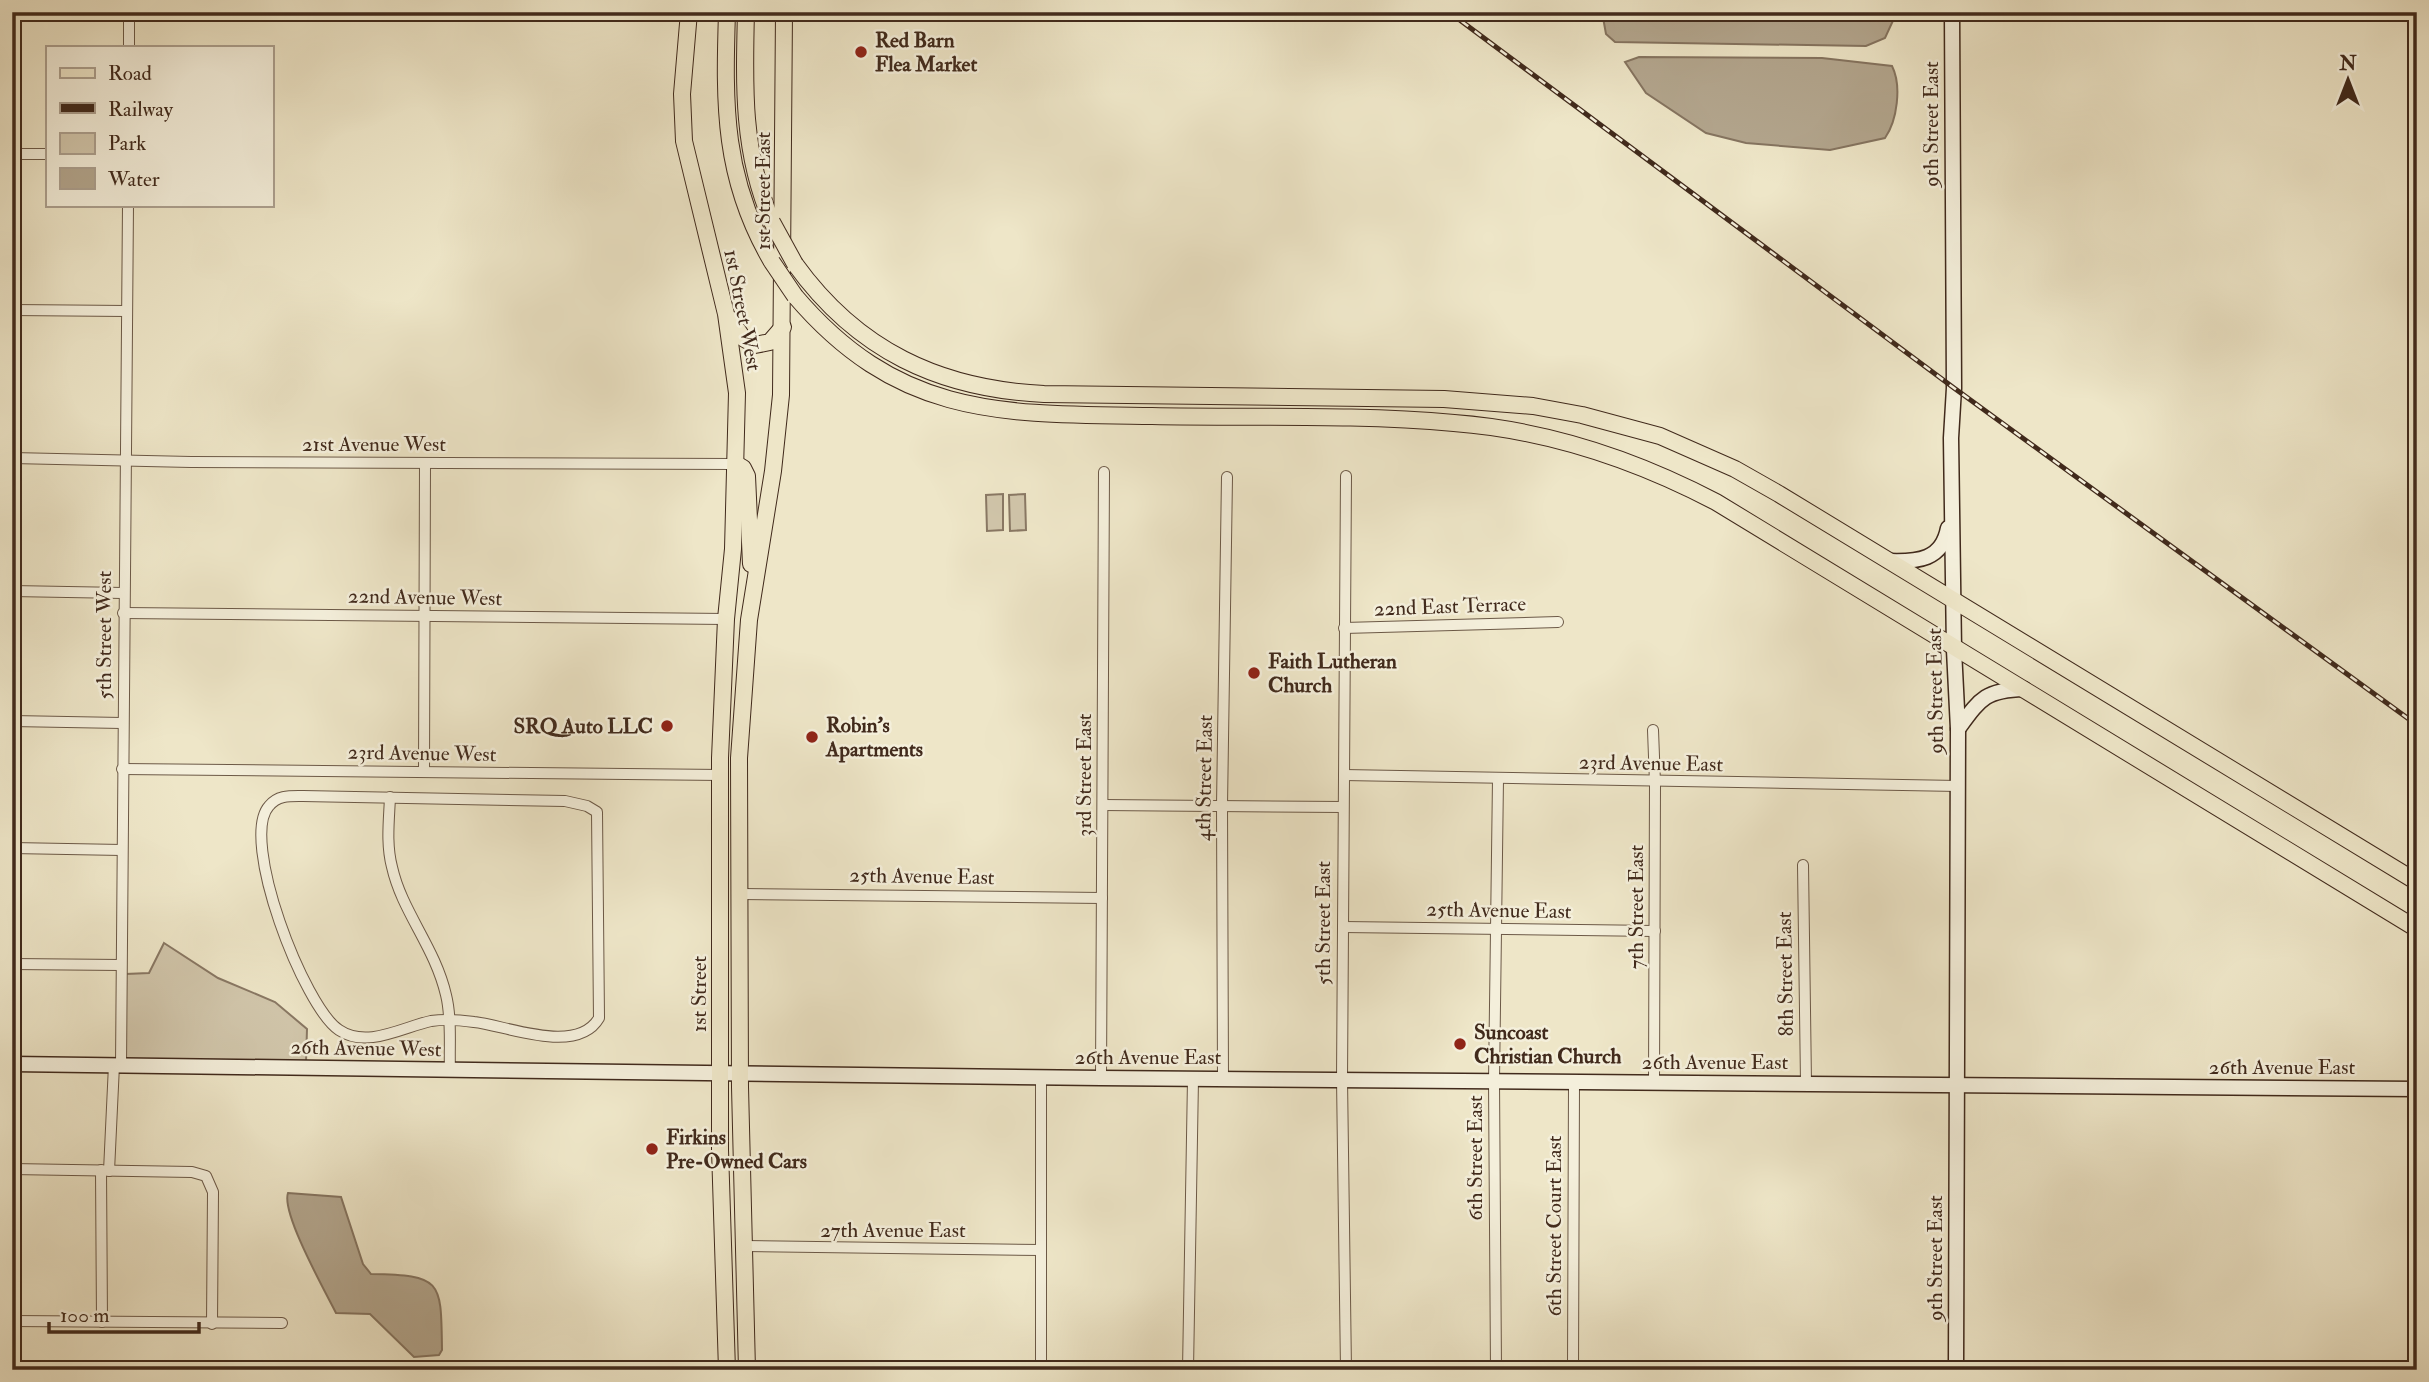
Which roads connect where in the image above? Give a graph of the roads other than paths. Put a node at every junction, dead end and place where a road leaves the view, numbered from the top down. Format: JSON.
{"nodes":[{"id":1,"x":129,"y":12,"type":"edge"},
{"id":2,"x":690,"y":12,"type":"edge"},
{"id":3,"x":727,"y":12,"type":"edge"},
{"id":4,"x":746,"y":12,"type":"edge"},
{"id":5,"x":784,"y":12,"type":"edge"},
{"id":6,"x":1952,"y":12,"type":"edge"},
{"id":7,"x":129,"y":46,"type":"edge"},
{"id":8,"x":12,"y":154,"type":"edge"},
{"id":9,"x":46,"y":154,"type":"edge"},
{"id":10,"x":128,"y":206,"type":"edge"},
{"id":11,"x":12,"y":310,"type":"edge"},
{"id":12,"x":127,"y":311,"type":"junction"},
{"id":13,"x":726,"y":314,"type":"junction"},
{"id":14,"x":783,"y":327,"type":"junction"},
{"id":15,"x":12,"y":458,"type":"edge"},
{"id":16,"x":126,"y":460,"type":"junction"},
{"id":17,"x":425,"y":464,"type":"junction"},
{"id":18,"x":736,"y":464,"type":"junction"},
{"id":19,"x":1104,"y":472,"type":"dead end"},
{"id":20,"x":1227,"y":477,"type":"dead end"},
{"id":21,"x":1346,"y":477,"type":"dead end"},
{"id":22,"x":1952,"y":510,"type":"junction"},
{"id":23,"x":1889,"y":561,"type":"junction"},
{"id":24,"x":754,"y":587,"type":"junction"},
{"id":25,"x":12,"y":592,"type":"edge"},
{"id":26,"x":123,"y":593,"type":"junction"},
{"id":27,"x":1954,"y":603,"type":"junction"},
{"id":28,"x":123,"y":613,"type":"junction"},
{"id":29,"x":425,"y":616,"type":"junction"},
{"id":30,"x":726,"y":619,"type":"junction"},
{"id":31,"x":749,"y":620,"type":"joint"},
{"id":32,"x":1558,"y":622,"type":"dead end"},
{"id":33,"x":1344,"y":628,"type":"junction"},
{"id":34,"x":1954,"y":650,"type":"junction"},
{"id":35,"x":2024,"y":690,"type":"junction"},
{"id":36,"x":12,"y":721,"type":"edge"},
{"id":37,"x":122,"y":723,"type":"junction"},
{"id":38,"x":1958,"y":729,"type":"junction"},
{"id":39,"x":1653,"y":730,"type":"dead end"},
{"id":40,"x":122,"y":769,"type":"junction"},
{"id":41,"x":424,"y":772,"type":"junction"},
{"id":42,"x":721,"y":775,"type":"junction"},
{"id":43,"x":1344,"y":775,"type":"junction"},
{"id":44,"x":1498,"y":779,"type":"junction"},
{"id":45,"x":1655,"y":783,"type":"junction"},
{"id":46,"x":1958,"y":786,"type":"junction"},
{"id":47,"x":390,"y":797,"type":"junction"},
{"id":48,"x":1103,"y":805,"type":"junction"},
{"id":49,"x":1222,"y":805,"type":"junction"},
{"id":50,"x":1343,"y":807,"type":"junction"},
{"id":51,"x":739,"y":820,"type":"junction"},
{"id":52,"x":12,"y":848,"type":"edge"},
{"id":53,"x":122,"y":850,"type":"junction"},
{"id":54,"x":1803,"y":865,"type":"dead end"},
{"id":55,"x":2417,"y":881,"type":"edge"},
{"id":56,"x":741,"y":894,"type":"junction"},
{"id":57,"x":1102,"y":898,"type":"junction"},
{"id":58,"x":1343,"y":927,"type":"junction"},
{"id":59,"x":1497,"y":929,"type":"junction"},
{"id":60,"x":2417,"y":929,"type":"edge"},
{"id":61,"x":1655,"y":931,"type":"junction"},
{"id":62,"x":12,"y":964,"type":"edge"},
{"id":63,"x":121,"y":965,"type":"junction"},
{"id":64,"x":449,"y":1021,"type":"junction"},
{"id":65,"x":12,"y":1064,"type":"edge"},
{"id":66,"x":117,"y":1065,"type":"junction"},
{"id":67,"x":450,"y":1070,"type":"junction"},
{"id":68,"x":720,"y":1074,"type":"junction"},
{"id":69,"x":740,"y":1074,"type":"junction"},
{"id":70,"x":1041,"y":1077,"type":"junction"},
{"id":71,"x":1101,"y":1078,"type":"junction"},
{"id":72,"x":1193,"y":1079,"type":"junction"},
{"id":73,"x":1223,"y":1079,"type":"junction"},
{"id":74,"x":1342,"y":1079,"type":"junction"},
{"id":75,"x":1494,"y":1082,"type":"junction"},
{"id":76,"x":1574,"y":1083,"type":"junction"},
{"id":77,"x":1654,"y":1083,"type":"junction"},
{"id":78,"x":1806,"y":1083,"type":"junction"},
{"id":79,"x":1957,"y":1086,"type":"junction"},
{"id":80,"x":2417,"y":1089,"type":"edge"},
{"id":81,"x":12,"y":1169,"type":"edge"},
{"id":82,"x":105,"y":1170,"type":"junction"},
{"id":83,"x":745,"y":1246,"type":"junction"},
{"id":84,"x":725,"y":1248,"type":"junction"},
{"id":85,"x":1041,"y":1250,"type":"junction"},
{"id":86,"x":12,"y":1321,"type":"edge"},
{"id":87,"x":102,"y":1322,"type":"junction"},
{"id":88,"x":282,"y":1323,"type":"dead end"},
{"id":89,"x":212,"y":1324,"type":"junction"},
{"id":90,"x":727,"y":1370,"type":"edge"},
{"id":91,"x":738,"y":1370,"type":"edge"},
{"id":92,"x":747,"y":1370,"type":"edge"},
{"id":93,"x":1041,"y":1370,"type":"edge"},
{"id":94,"x":1188,"y":1370,"type":"edge"},
{"id":95,"x":1346,"y":1370,"type":"edge"},
{"id":96,"x":1496,"y":1370,"type":"edge"},
{"id":97,"x":1573,"y":1370,"type":"edge"},
{"id":98,"x":1956,"y":1370,"type":"edge"}],
"edges":[{"from":1,"to":7,"type":"street"},
{"from":2,"to":13,"type":"main road","name":"1st Street West"},
{"from":3,"to":34,"type":"main road","name":"1st Street West","bridge":true},
{"from":4,"to":23,"type":"main road","bridge":true},
{"from":5,"to":14,"type":"main road","name":"1st Street East"},
{"from":6,"to":22,"type":"street","name":"9th Street East"},
{"from":8,"to":9,"type":"street"},
{"from":10,"to":12,"type":"street","name":"5th Street West"},
{"from":11,"to":12,"type":"street"},
{"from":12,"to":16,"type":"street","name":"5th Street West"},
{"from":13,"to":14,"type":"main road"},
{"from":13,"to":18,"type":"main road","name":"1st Street West"},
{"from":14,"to":24,"type":"main road","name":"1st Street East"},
{"from":15,"to":16,"type":"street","name":"21st Avenue West"},
{"from":16,"to":17,"type":"street","name":"21st Avenue West"},
{"from":16,"to":26,"type":"street","name":"5th Street West"},
{"from":17,"to":18,"type":"street","name":"21st Avenue West"},
{"from":17,"to":29,"type":"street"},
{"from":18,"to":24,"type":"main road"},
{"from":18,"to":30,"type":"main road","name":"1st Street West"},
{"from":19,"to":48,"type":"street","name":"3rd Street East"},
{"from":20,"to":49,"type":"street","name":"4th Street East"},
{"from":21,"to":33,"type":"street","name":"5th Street East"},
{"from":22,"to":23,"type":"street"},
{"from":22,"to":27,"type":"street","name":"9th Street East"},
{"from":23,"to":27,"type":"main road"},
{"from":24,"to":30,"type":"main road"},
{"from":24,"to":31,"type":"main road","name":"1st Street East"},
{"from":25,"to":26,"type":"street"},
{"from":26,"to":28,"type":"street","name":"5th Street West"},
{"from":27,"to":34,"type":"street","name":"9th Street East"},
{"from":27,"to":55,"type":"main road"},
{"from":28,"to":29,"type":"street","name":"22nd Avenue West"},
{"from":28,"to":37,"type":"street","name":"5th Street West"},
{"from":29,"to":30,"type":"street","name":"22nd Avenue West"},
{"from":29,"to":41,"type":"street"},
{"from":30,"to":42,"type":"main road","name":"1st Street"},
{"from":30,"to":51,"type":"main road"},
{"from":31,"to":51,"type":"main road","name":"1st Street"},
{"from":32,"to":33,"type":"street","name":"22nd East Terrace"},
{"from":33,"to":43,"type":"street","name":"5th Street East"},
{"from":34,"to":35,"type":"main road","name":"1st Street West"},
{"from":34,"to":38,"type":"street","name":"9th Street East"},
{"from":35,"to":38,"type":"street"},
{"from":35,"to":60,"type":"main road","name":"1st Street West"},
{"from":36,"to":37,"type":"street"},
{"from":37,"to":40,"type":"street","name":"5th Street West"},
{"from":38,"to":46,"type":"street","name":"9th Street East"},
{"from":39,"to":45,"type":"street","name":"7th Street East"},
{"from":40,"to":41,"type":"street","name":"23rd Avenue West"},
{"from":40,"to":53,"type":"street","name":"5th Street West"},
{"from":41,"to":42,"type":"street","name":"23rd Avenue West"},
{"from":42,"to":68,"type":"main road","name":"1st Street"},
{"from":43,"to":44,"type":"street","name":"23rd Avenue East"},
{"from":43,"to":50,"type":"street","name":"5th Street East"},
{"from":44,"to":45,"type":"street","name":"23rd Avenue East"},
{"from":44,"to":59,"type":"street","name":"6th Street East"},
{"from":45,"to":46,"type":"street","name":"23rd Avenue East"},
{"from":45,"to":61,"type":"street","name":"7th Street East"},
{"from":46,"to":79,"type":"street","name":"9th Street East"},
{"from":47,"to":64,"type":"street"},
{"from":47,"to":64,"type":"street"},
{"from":47,"to":64,"type":"street"},
{"from":48,"to":49,"type":"street"},
{"from":48,"to":57,"type":"street","name":"3rd Street East"},
{"from":49,"to":50,"type":"street"},
{"from":49,"to":73,"type":"street","name":"4th Street East"},
{"from":50,"to":58,"type":"street","name":"5th Street East"},
{"from":51,"to":56,"type":"main road","name":"1st Street"},
{"from":52,"to":53,"type":"street"},
{"from":53,"to":63,"type":"street","name":"5th Street West"},
{"from":54,"to":78,"type":"street","name":"8th Street East"},
{"from":56,"to":57,"type":"street","name":"25th Avenue East"},
{"from":56,"to":69,"type":"main road","name":"1st Street"},
{"from":57,"to":71,"type":"street","name":"3rd Street East"},
{"from":58,"to":59,"type":"street","name":"25th Avenue East"},
{"from":58,"to":74,"type":"street","name":"5th Street East"},
{"from":59,"to":61,"type":"street","name":"25th Avenue East"},
{"from":59,"to":75,"type":"street","name":"6th Street East"},
{"from":61,"to":77,"type":"street","name":"7th Street East"},
{"from":62,"to":63,"type":"street"},
{"from":63,"to":66,"type":"street","name":"5th Street West"},
{"from":64,"to":67,"type":"street"},
{"from":65,"to":66,"type":"street","name":"26th Avenue West"},
{"from":66,"to":67,"type":"street","name":"26th Avenue West"},
{"from":66,"to":82,"type":"street","name":"5th Street West"},
{"from":67,"to":68,"type":"street","name":"26th Avenue West"},
{"from":68,"to":69,"type":"street","name":"26th Avenue East"},
{"from":68,"to":84,"type":"main road","name":"1st Street"},
{"from":69,"to":70,"type":"street","name":"26th Avenue East"},
{"from":69,"to":83,"type":"main road","name":"1st Street"},
{"from":70,"to":71,"type":"street","name":"26th Avenue East"},
{"from":70,"to":85,"type":"street"},
{"from":71,"to":72,"type":"street","name":"26th Avenue East"},
{"from":72,"to":73,"type":"street","name":"26th Avenue East"},
{"from":72,"to":94,"type":"street"},
{"from":73,"to":74,"type":"street","name":"26th Avenue East"},
{"from":74,"to":75,"type":"street","name":"26th Avenue East"},
{"from":74,"to":95,"type":"street","name":"5th Street East"},
{"from":75,"to":76,"type":"street","name":"26th Avenue East"},
{"from":75,"to":96,"type":"street","name":"6th Street East"},
{"from":76,"to":77,"type":"street","name":"26th Avenue East"},
{"from":76,"to":97,"type":"street","name":"6th Street Court East"},
{"from":77,"to":78,"type":"street","name":"26th Avenue East"},
{"from":78,"to":79,"type":"street","name":"26th Avenue East"},
{"from":79,"to":80,"type":"street","name":"26th Avenue East"},
{"from":79,"to":98,"type":"street","name":"9th Street East"},
{"from":81,"to":82,"type":"street"},
{"from":82,"to":87,"type":"street","name":"5th Street West"},
{"from":82,"to":89,"type":"street"},
{"from":83,"to":85,"type":"street","name":"27th Avenue East"},
{"from":83,"to":92,"type":"main road","name":"1st Street"},
{"from":84,"to":90,"type":"main road","name":"1st Street"},
{"from":84,"to":91,"type":"main road"},
{"from":85,"to":93,"type":"street"},
{"from":86,"to":87,"type":"street"},
{"from":87,"to":89,"type":"street"},
{"from":88,"to":89,"type":"street"}]}
